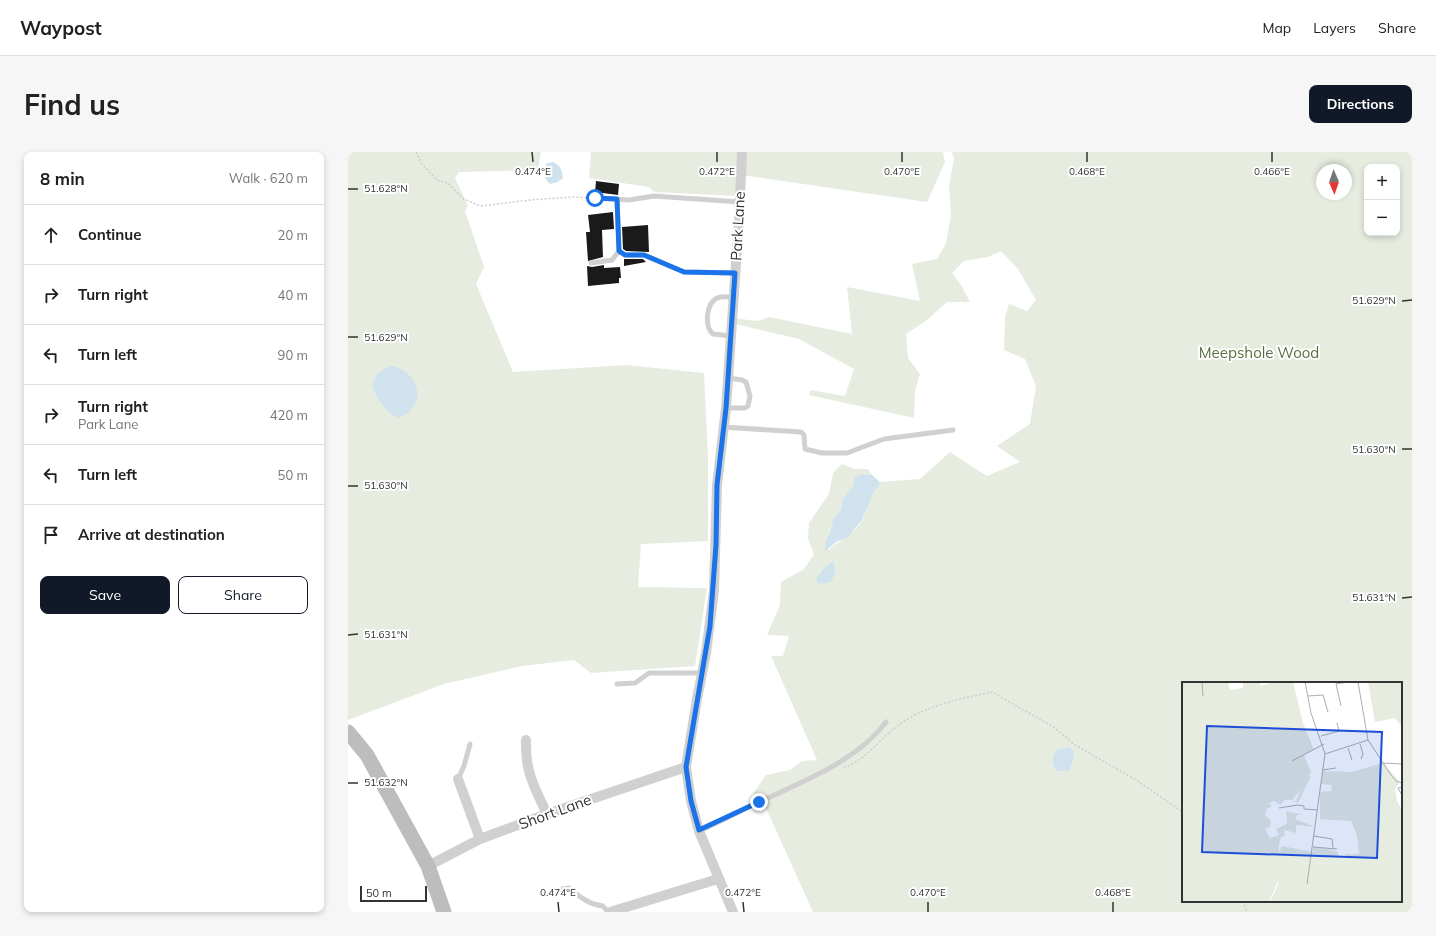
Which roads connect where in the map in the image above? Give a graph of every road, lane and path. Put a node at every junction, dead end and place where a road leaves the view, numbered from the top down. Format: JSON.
{"nodes":[{"id":1,"x":416,"y":152,"type":"edge"},
{"id":2,"x":742,"y":152,"type":"edge"},
{"id":3,"x":595,"y":198,"type":"joint"},
{"id":4,"x":617,"y":199,"type":"junction"},
{"id":5,"x":740,"y":202,"type":"junction"},
{"id":6,"x":619,"y":251,"type":"junction"},
{"id":7,"x":592,"y":263,"type":"dead end"},
{"id":8,"x":735,"y":273,"type":"junction"},
{"id":9,"x":733,"y":296,"type":"junction"},
{"id":10,"x":731,"y":336,"type":"junction"},
{"id":11,"x":728,"y":378,"type":"junction"},
{"id":12,"x":726,"y":408,"type":"junction"},
{"id":13,"x":723,"y":427,"type":"junction"},
{"id":14,"x":953,"y":430,"type":"dead end"},
{"id":15,"x":702,"y":673,"type":"junction"},
{"id":16,"x":617,"y":684,"type":"dead end"},
{"id":17,"x":886,"y":722,"type":"dead end"},
{"id":18,"x":348,"y":732,"type":"edge"},
{"id":19,"x":526,"y":740,"type":"dead end"},
{"id":20,"x":470,"y":744,"type":"dead end"},
{"id":21,"x":686,"y":767,"type":"junction"},
{"id":22,"x":842,"y":769,"type":"dead end"},
{"id":23,"x":458,"y":779,"type":"joint"},
{"id":24,"x":1182,"y":811,"type":"edge"},
{"id":25,"x":548,"y":814,"type":"junction"},
{"id":26,"x":699,"y":830,"type":"junction"},
{"id":27,"x":480,"y":839,"type":"junction"},
{"id":28,"x":428,"y":866,"type":"junction"},
{"id":29,"x":718,"y":880,"type":"junction"},
{"id":30,"x":555,"y":890,"type":"dead end"},
{"id":31,"x":1243,"y":902,"type":"edge"},
{"id":32,"x":444,"y":912,"type":"edge"},
{"id":33,"x":609,"y":912,"type":"edge"},
{"id":34,"x":733,"y":912,"type":"edge"},
{"id":35,"x":1247,"y":912,"type":"edge"}],
"edges":[{"from":1,"to":3,"type":"path"},
{"from":2,"to":5,"type":"street","name":"Park Lane"},
{"from":3,"to":4,"type":"lane"},
{"from":4,"to":5,"type":"lane"},
{"from":4,"to":6,"type":"lane"},
{"from":5,"to":8,"type":"street","name":"Park Lane"},
{"from":6,"to":7,"type":"lane"},
{"from":6,"to":8,"type":"lane"},
{"from":8,"to":9,"type":"street","name":"Park Lane"},
{"from":9,"to":10,"type":"street","name":"Park Lane"},
{"from":9,"to":10,"type":"lane"},
{"from":10,"to":11,"type":"street","name":"Park Lane"},
{"from":11,"to":12,"type":"street","name":"Park Lane"},
{"from":11,"to":12,"type":"lane"},
{"from":12,"to":13,"type":"street","name":"Park Lane"},
{"from":13,"to":14,"type":"lane"},
{"from":13,"to":15,"type":"street","name":"Park Lane"},
{"from":15,"to":16,"type":"lane"},
{"from":15,"to":21,"type":"street","name":"Park Lane"},
{"from":17,"to":26,"type":"lane"},
{"from":18,"to":28,"type":"street"},
{"from":19,"to":25,"type":"street"},
{"from":20,"to":23,"type":"lane"},
{"from":21,"to":25,"type":"street","name":"Short Lane"},
{"from":21,"to":26,"type":"street","name":"Park Lane"},
{"from":22,"to":24,"type":"path"},
{"from":23,"to":27,"type":"street"},
{"from":25,"to":27,"type":"street","name":"Short Lane"},
{"from":26,"to":29,"type":"street","name":"Park Lane"},
{"from":27,"to":28,"type":"street","name":"Short Lane"},
{"from":28,"to":32,"type":"street"},
{"from":29,"to":33,"type":"street"},
{"from":29,"to":34,"type":"street","name":"Park Lane"},
{"from":30,"to":33,"type":"lane"},
{"from":31,"to":35,"type":"path"}]}
